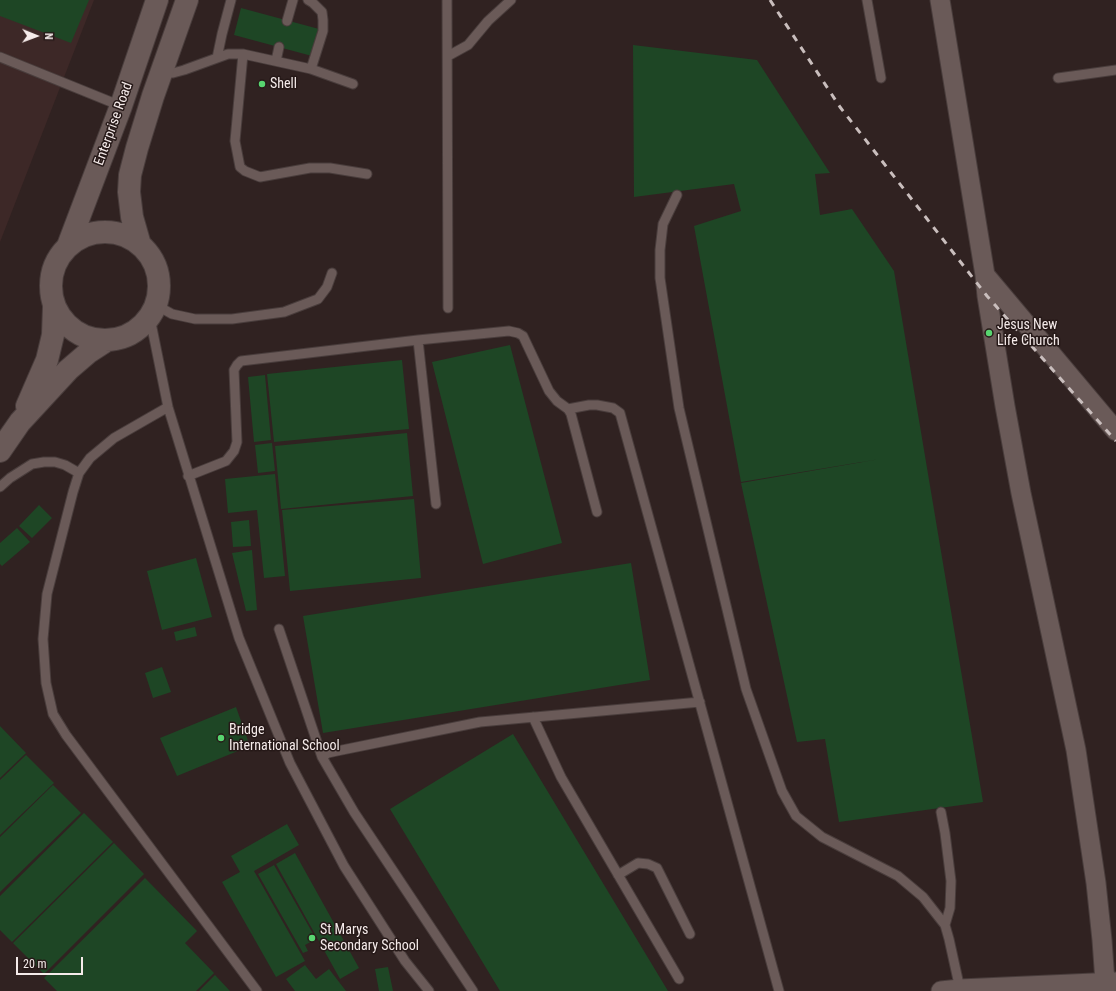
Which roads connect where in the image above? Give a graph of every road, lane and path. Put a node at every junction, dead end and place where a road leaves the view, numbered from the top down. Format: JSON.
{"nodes":[{"id":1,"x":157,"y":0,"type":"edge"},
{"id":2,"x":187,"y":0,"type":"edge"},
{"id":3,"x":231,"y":0,"type":"edge"},
{"id":4,"x":293,"y":0,"type":"edge"},
{"id":5,"x":308,"y":0,"type":"edge"},
{"id":6,"x":447,"y":0,"type":"edge"},
{"id":7,"x":511,"y":0,"type":"edge"},
{"id":8,"x":867,"y":0,"type":"edge"},
{"id":9,"x":940,"y":0,"type":"edge"},
{"id":10,"x":287,"y":20,"type":"dead end"},
{"id":11,"x":279,"y":47,"type":"dead end"},
{"id":12,"x":243,"y":54,"type":"junction"},
{"id":13,"x":448,"y":56,"type":"junction"},
{"id":14,"x":0,"y":58,"type":"edge"},
{"id":15,"x":217,"y":58,"type":"junction"},
{"id":16,"x":276,"y":61,"type":"junction"},
{"id":17,"x":311,"y":69,"type":"junction"},
{"id":18,"x":1116,"y":70,"type":"edge"},
{"id":19,"x":162,"y":73,"type":"junction"},
{"id":20,"x":881,"y":78,"type":"dead end"},
{"id":21,"x":1058,"y":78,"type":"dead end"},
{"id":22,"x":353,"y":84,"type":"dead end"},
{"id":23,"x":121,"y":106,"type":"junction"},
{"id":24,"x":367,"y":174,"type":"dead end"},
{"id":25,"x":677,"y":195,"type":"dead end"},
{"id":26,"x":140,"y":245,"type":"junction"},
{"id":27,"x":68,"y":246,"type":"junction"},
{"id":28,"x":332,"y":273,"type":"dead end"},
{"id":29,"x":985,"y":275,"type":"junction"},
{"id":30,"x":54,"y":307,"type":"junction"},
{"id":31,"x":448,"y":308,"type":"dead end"},
{"id":32,"x":153,"y":312,"type":"junction"},
{"id":33,"x":418,"y":340,"type":"junction"},
{"id":34,"x":106,"y":341,"type":"junction"},
{"id":35,"x":168,"y":407,"type":"junction"},
{"id":36,"x":568,"y":410,"type":"junction"},
{"id":37,"x":20,"y":422,"type":"junction"},
{"id":38,"x":1116,"y":431,"type":"edge"},
{"id":39,"x":0,"y":451,"type":"edge"},
{"id":40,"x":79,"y":473,"type":"junction"},
{"id":41,"x":188,"y":476,"type":"junction"},
{"id":42,"x":0,"y":488,"type":"edge"},
{"id":43,"x":436,"y":504,"type":"dead end"},
{"id":44,"x":597,"y":512,"type":"dead end"},
{"id":45,"x":279,"y":629,"type":"dead end"},
{"id":46,"x":700,"y":702,"type":"junction"},
{"id":47,"x":533,"y":717,"type":"junction"},
{"id":48,"x":322,"y":757,"type":"junction"},
{"id":49,"x":940,"y":812,"type":"dead end"},
{"id":50,"x":618,"y":875,"type":"junction"},
{"id":51,"x":945,"y":925,"type":"junction"},
{"id":52,"x":690,"y":934,"type":"dead end"},
{"id":53,"x":679,"y":978,"type":"dead end"},
{"id":54,"x":1111,"y":982,"type":"edge"},
{"id":55,"x":951,"y":990,"type":"edge"},
{"id":56,"x":257,"y":991,"type":"edge"},
{"id":57,"x":429,"y":991,"type":"edge"},
{"id":58,"x":473,"y":991,"type":"edge"},
{"id":59,"x":780,"y":991,"type":"edge"}],
"edges":[{"from":1,"to":23,"type":"main road","name":"Enterprise Road"},
{"from":2,"to":19,"type":"main road","name":"Enterprise Road"},
{"from":3,"to":15,"type":"lane"},
{"from":4,"to":10,"type":"lane"},
{"from":5,"to":17,"type":"lane"},
{"from":6,"to":13,"type":"lane"},
{"from":7,"to":13,"type":"lane"},
{"from":8,"to":20,"type":"lane"},
{"from":9,"to":29,"type":"street"},
{"from":11,"to":16,"type":"lane"},
{"from":12,"to":15,"type":"lane"},
{"from":12,"to":16,"type":"lane"},
{"from":12,"to":24,"type":"lane"},
{"from":13,"to":31,"type":"lane"},
{"from":14,"to":23,"type":"lane"},
{"from":15,"to":19,"type":"lane"},
{"from":16,"to":17,"type":"lane"},
{"from":17,"to":22,"type":"lane"},
{"from":18,"to":21,"type":"lane"},
{"from":19,"to":26,"type":"main road","name":"Enterprise Road"},
{"from":23,"to":27,"type":"main road","name":"Enterprise Road"},
{"from":25,"to":51,"type":"lane"},
{"from":26,"to":27,"type":"main road"},
{"from":26,"to":32,"type":"main road"},
{"from":27,"to":30,"type":"main road"},
{"from":28,"to":32,"type":"lane"},
{"from":29,"to":38,"type":"street"},
{"from":29,"to":54,"type":"street"},
{"from":30,"to":34,"type":"main road"},
{"from":30,"to":37,"type":"main road"},
{"from":32,"to":34,"type":"main road"},
{"from":32,"to":35,"type":"lane"},
{"from":33,"to":36,"type":"lane"},
{"from":33,"to":41,"type":"lane"},
{"from":33,"to":43,"type":"lane"},
{"from":34,"to":37,"type":"main road"},
{"from":35,"to":40,"type":"lane"},
{"from":35,"to":41,"type":"lane"},
{"from":36,"to":44,"type":"lane"},
{"from":36,"to":46,"type":"lane"},
{"from":37,"to":39,"type":"main road"},
{"from":40,"to":42,"type":"lane"},
{"from":40,"to":56,"type":"lane"},
{"from":41,"to":57,"type":"lane"},
{"from":45,"to":48,"type":"lane"},
{"from":46,"to":47,"type":"lane"},
{"from":46,"to":59,"type":"lane"},
{"from":47,"to":48,"type":"lane"},
{"from":47,"to":50,"type":"lane"},
{"from":48,"to":58,"type":"lane"},
{"from":49,"to":51,"type":"lane"},
{"from":50,"to":52,"type":"lane"},
{"from":50,"to":53,"type":"lane"},
{"from":51,"to":55,"type":"lane"},
{"from":54,"to":55,"type":"street"}]}
